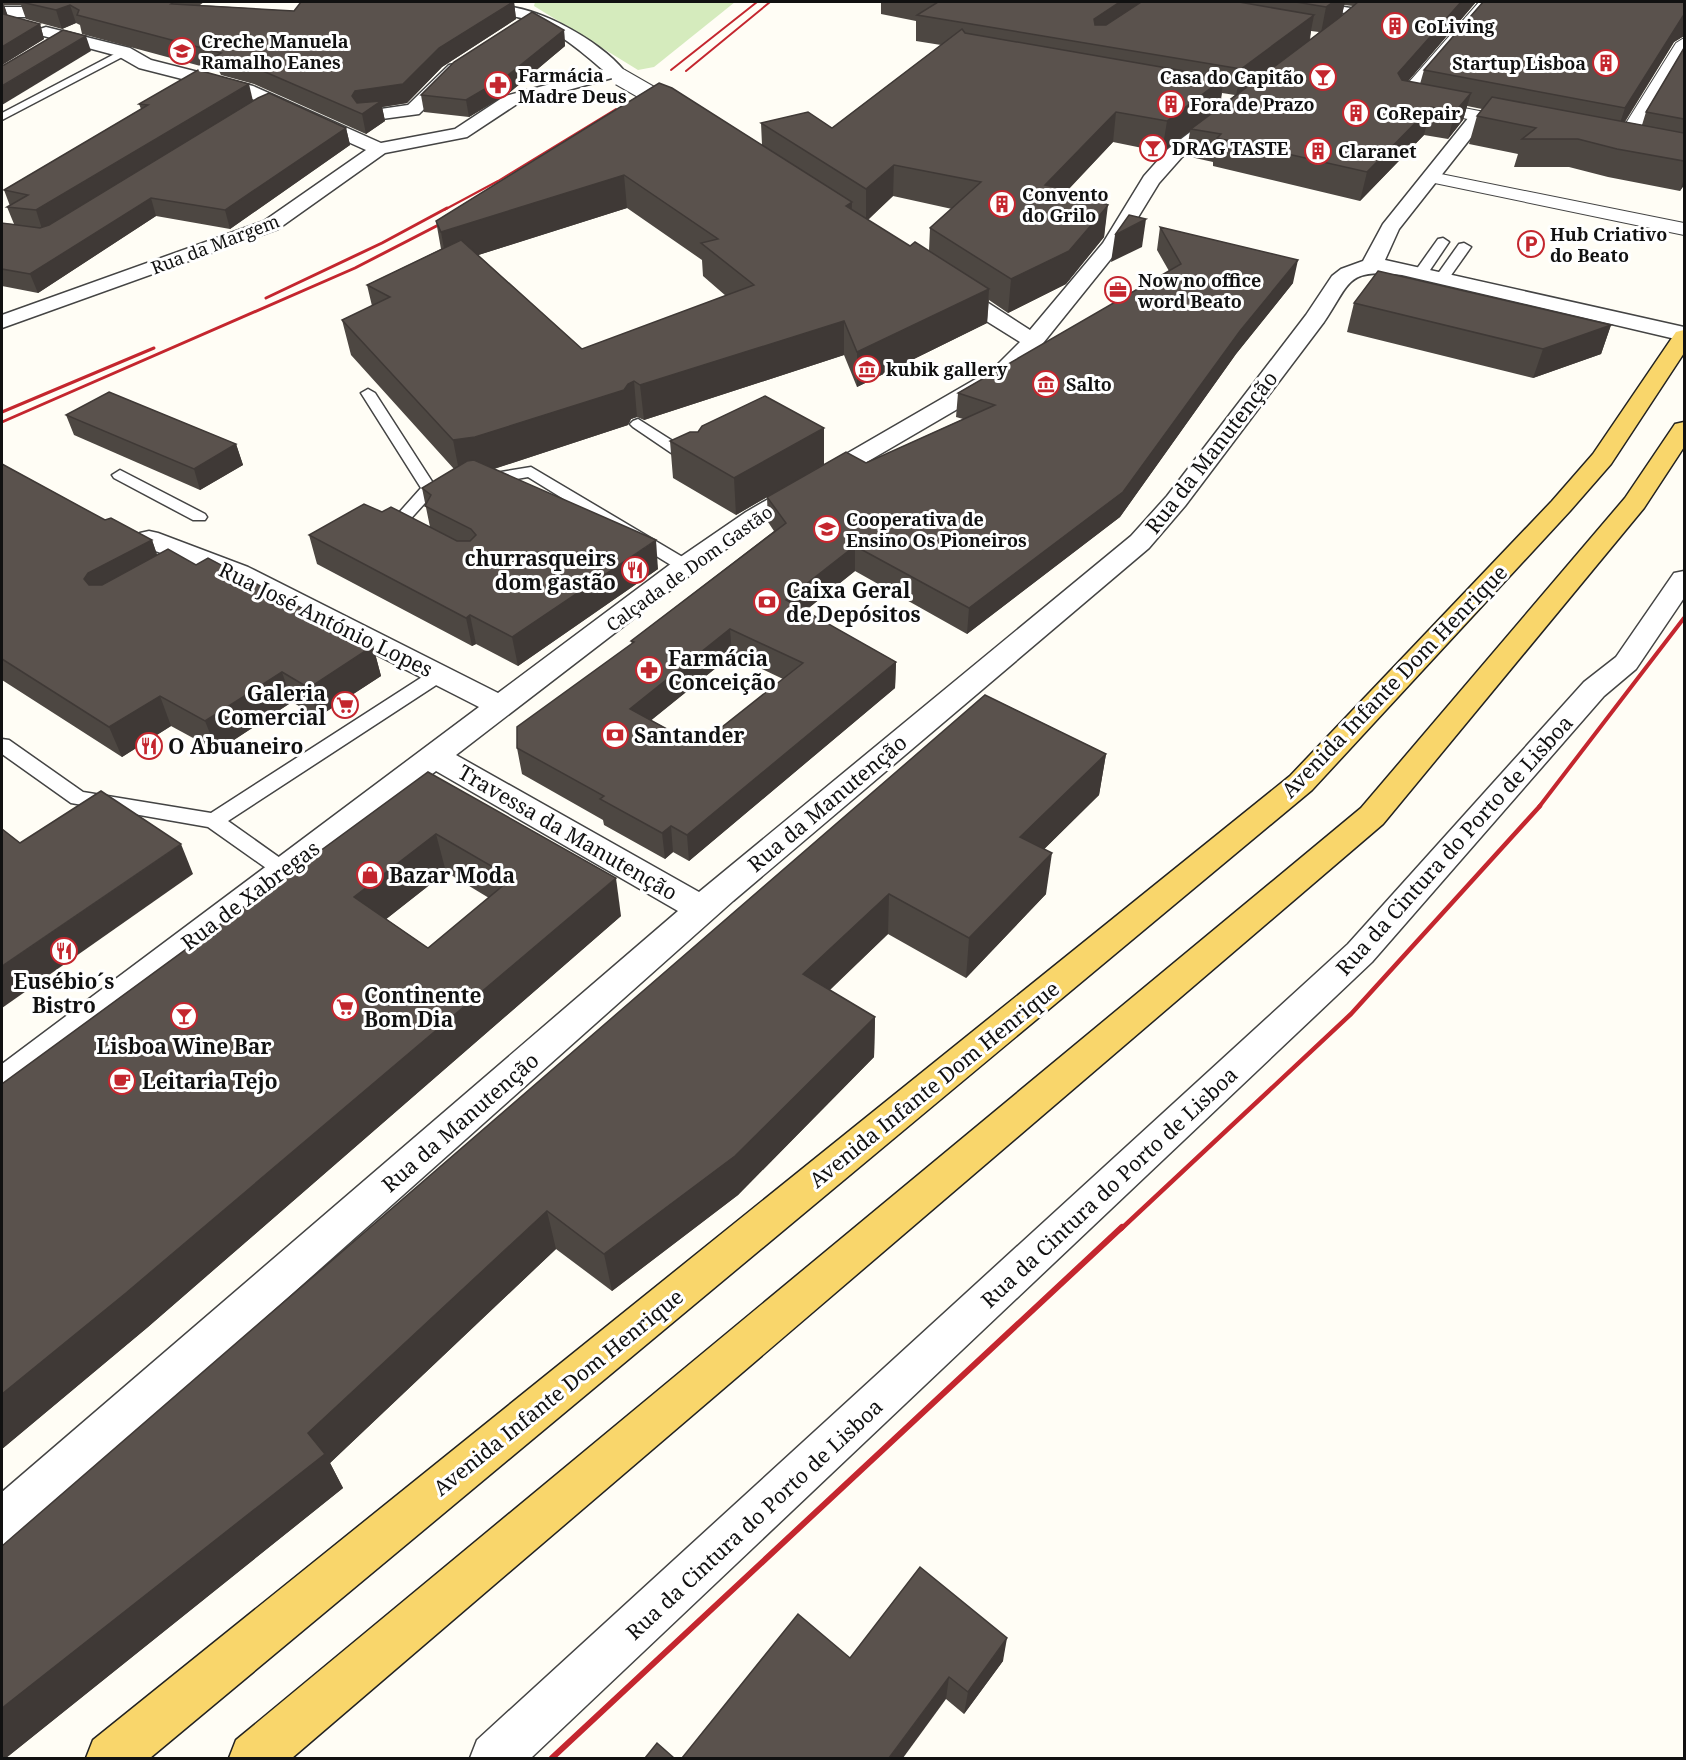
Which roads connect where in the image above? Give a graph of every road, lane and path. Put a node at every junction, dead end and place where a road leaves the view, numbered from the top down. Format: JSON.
{"nodes":[{"id":1,"x":1296,"y":2,"type":"edge"},
{"id":2,"x":1487,"y":2,"type":"edge"},
{"id":3,"x":1363,"y":7,"type":"edge"},
{"id":4,"x":2,"y":12,"type":"edge"},
{"id":5,"x":460,"y":12,"type":"edge"},
{"id":6,"x":523,"y":15,"type":"edge"},
{"id":7,"x":2,"y":21,"type":"edge"},
{"id":8,"x":1337,"y":29,"type":"edge"},
{"id":9,"x":64,"y":37,"type":"junction"},
{"id":10,"x":1684,"y":43,"type":"edge"},
{"id":11,"x":44,"y":49,"type":"edge"},
{"id":12,"x":124,"y":52,"type":"junction"},
{"id":13,"x":471,"y":58,"type":"edge"},
{"id":14,"x":618,"y":75,"type":"junction"},
{"id":15,"x":1216,"y":99,"type":"edge"},
{"id":16,"x":274,"y":101,"type":"junction"},
{"id":17,"x":246,"y":114,"type":"edge"},
{"id":18,"x":367,"y":116,"type":"edge"},
{"id":19,"x":1479,"y":116,"type":"junction"},
{"id":20,"x":2,"y":117,"type":"edge"},
{"id":21,"x":694,"y":121,"type":"edge"},
{"id":22,"x":1534,"y":127,"type":"edge"},
{"id":23,"x":1600,"y":140,"type":"edge"},
{"id":24,"x":1622,"y":144,"type":"junction"},
{"id":25,"x":1643,"y":148,"type":"edge"},
{"id":26,"x":379,"y":149,"type":"junction"},
{"id":27,"x":1431,"y":177,"type":"junction"},
{"id":28,"x":1684,"y":229,"type":"edge"},
{"id":29,"x":1443,"y":242,"type":"dead end"},
{"id":30,"x":1464,"y":247,"type":"dead end"},
{"id":31,"x":1371,"y":267,"type":"junction"},
{"id":32,"x":1421,"y":273,"type":"junction"},
{"id":33,"x":930,"y":276,"type":"edge"},
{"id":34,"x":1442,"y":278,"type":"junction"},
{"id":35,"x":2,"y":322,"type":"edge"},
{"id":36,"x":1684,"y":335,"type":"edge"},
{"id":37,"x":1033,"y":341,"type":"junction"},
{"id":38,"x":368,"y":393,"type":"dead end"},
{"id":39,"x":638,"y":424,"type":"edge"},
{"id":40,"x":1684,"y":429,"type":"edge"},
{"id":41,"x":695,"y":463,"type":"edge"},
{"id":42,"x":120,"y":475,"type":"dead end"},
{"id":43,"x":429,"y":489,"type":"junction"},
{"id":44,"x":199,"y":517,"type":"dead end"},
{"id":45,"x":149,"y":539,"type":"edge"},
{"id":46,"x":428,"y":541,"type":"edge"},
{"id":47,"x":685,"y":566,"type":"junction"},
{"id":48,"x":1684,"y":579,"type":"edge"},
{"id":49,"x":440,"y":674,"type":"junction"},
{"id":50,"x":500,"y":706,"type":"junction"},
{"id":51,"x":2,"y":745,"type":"edge"},
{"id":52,"x":434,"y":756,"type":"junction"},
{"id":53,"x":214,"y":821,"type":"junction"},
{"id":54,"x":283,"y":870,"type":"junction"},
{"id":55,"x":702,"y":909,"type":"junction"},
{"id":56,"x":2,"y":1084,"type":"edge"},
{"id":57,"x":2,"y":1522,"type":"edge"},
{"id":58,"x":111,"y":1758,"type":"edge"},
{"id":59,"x":254,"y":1758,"type":"edge"},
{"id":60,"x":495,"y":1758,"type":"edge"}],
"edges":[{"from":1,"to":3,"type":"lane"},
{"from":2,"to":19,"type":"street"},
{"from":3,"to":8,"type":"street"},
{"from":4,"to":9,"type":"street"},
{"from":5,"to":6,"type":"street"},
{"from":6,"to":14,"type":"street"},
{"from":7,"to":9,"type":"street"},
{"from":9,"to":11,"type":"street"},
{"from":9,"to":12,"type":"street"},
{"from":10,"to":24,"type":"street"},
{"from":12,"to":16,"type":"street"},
{"from":12,"to":20,"type":"lane"},
{"from":13,"to":18,"type":"street"},
{"from":14,"to":21,"type":"street","bridge":true},
{"from":14,"to":26,"type":"street","name":"Rua da Margem"},
{"from":15,"to":37,"type":"street","name":"Calçada de Dom Gastão"},
{"from":16,"to":17,"type":"street"},
{"from":16,"to":26,"type":"street"},
{"from":19,"to":22,"type":"street"},
{"from":19,"to":27,"type":"street"},
{"from":23,"to":24,"type":"street"},
{"from":24,"to":25,"type":"street"},
{"from":26,"to":35,"type":"street","name":"Rua da Margem"},
{"from":27,"to":28,"type":"street"},
{"from":27,"to":31,"type":"street"},
{"from":29,"to":32,"type":"lane"},
{"from":30,"to":34,"type":"lane"},
{"from":31,"to":32,"type":"street","name":"Rua da Manutenção"},
{"from":31,"to":55,"type":"street","name":"Rua da Manutenção"},
{"from":32,"to":34,"type":"street","name":"Rua da Manutenção"},
{"from":33,"to":37,"type":"street"},
{"from":34,"to":36,"type":"street","name":"Rua da Manutenção"},
{"from":36,"to":58,"type":"main road","name":"Avenida Infante Dom Henrique"},
{"from":37,"to":47,"type":"street","name":"Calçada de Dom Gastão"},
{"from":38,"to":43,"type":"lane"},
{"from":39,"to":41,"type":"lane"},
{"from":40,"to":59,"type":"main road"},
{"from":42,"to":44,"type":"lane"},
{"from":43,"to":46,"type":"lane"},
{"from":43,"to":47,"type":"lane"},
{"from":45,"to":49,"type":"street","name":"Rua José António Lopes"},
{"from":47,"to":50,"type":"street","name":"Calçada de Dom Gastão"},
{"from":48,"to":60,"type":"street","name":"Rua da Cintura do Porto de Lisboa"},
{"from":49,"to":50,"type":"street","name":"Rua José António Lopes"},
{"from":49,"to":53,"type":"lane"},
{"from":50,"to":52,"type":"street","name":"Rua de Xabregas"},
{"from":51,"to":53,"type":"lane"},
{"from":52,"to":54,"type":"street","name":"Rua de Xabregas"},
{"from":52,"to":55,"type":"street","name":"Travessa da Manutenção"},
{"from":53,"to":54,"type":"lane"},
{"from":54,"to":56,"type":"street","name":"Rua de Xabregas"},
{"from":55,"to":57,"type":"street","name":"Rua da Manutenção"}]}
